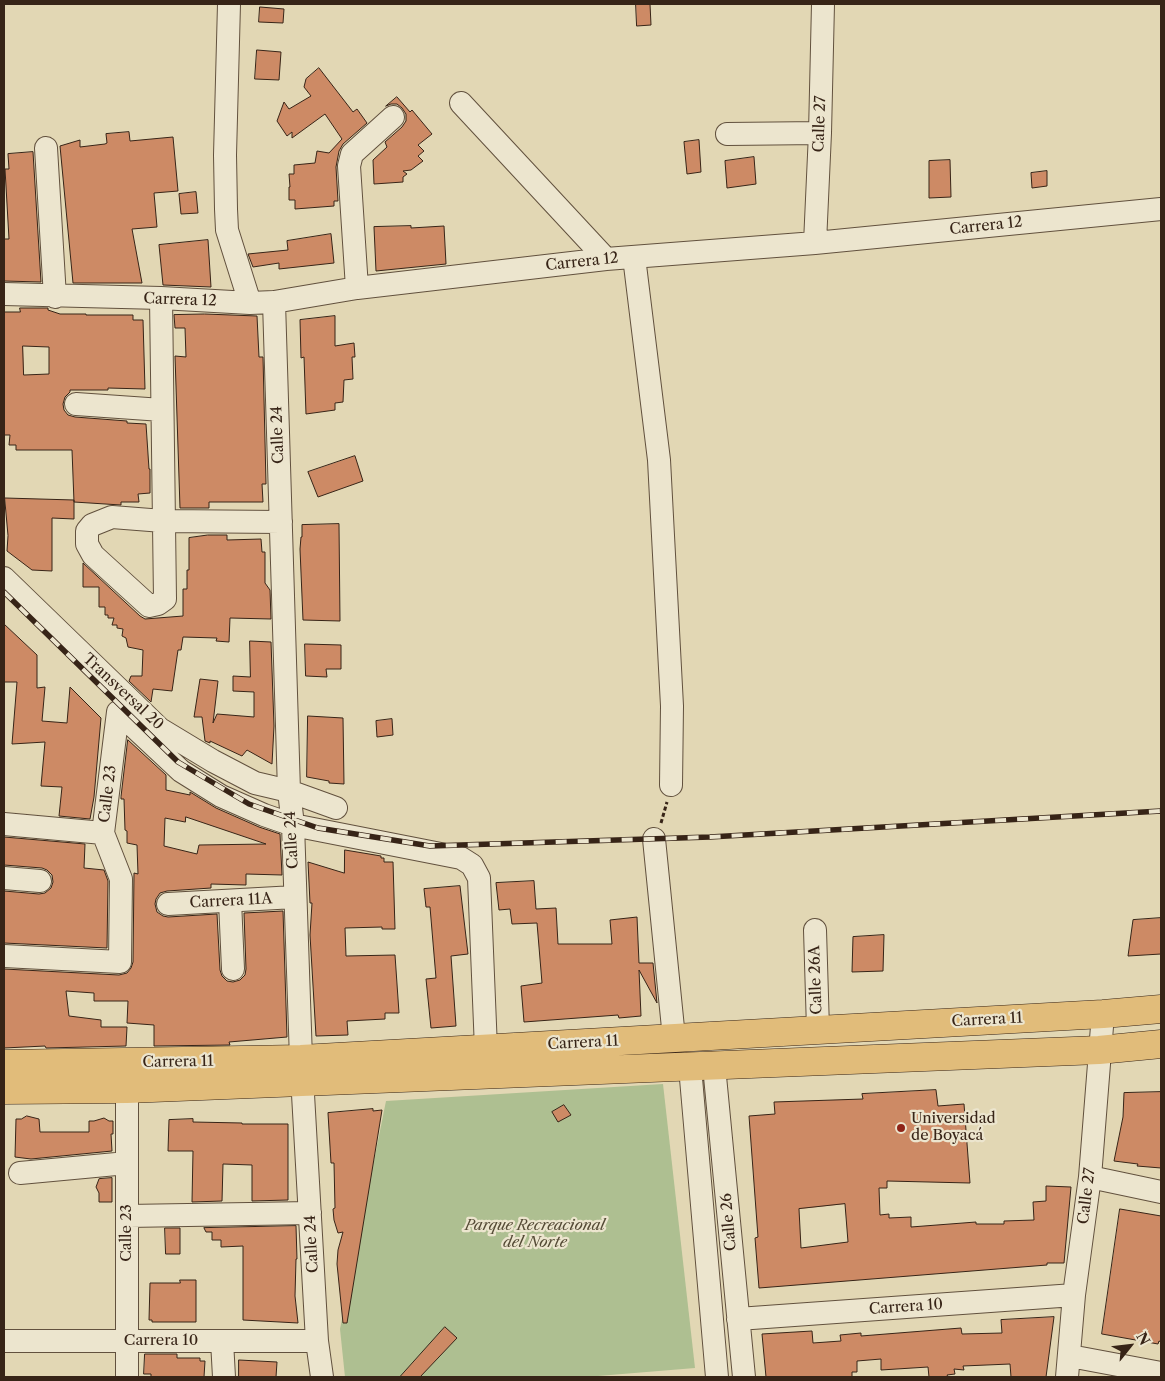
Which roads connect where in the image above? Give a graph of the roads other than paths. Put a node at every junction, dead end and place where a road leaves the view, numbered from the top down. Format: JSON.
{"nodes":[{"id":1,"x":229,"y":4,"type":"edge"},
{"id":2,"x":823,"y":4,"type":"edge"},
{"id":3,"x":461,"y":103,"type":"dead end"},
{"id":4,"x":393,"y":117,"type":"dead end"},
{"id":5,"x":820,"y":133,"type":"junction"},
{"id":6,"x":727,"y":134,"type":"dead end"},
{"id":7,"x":46,"y":148,"type":"dead end"},
{"id":8,"x":1161,"y":209,"type":"edge"},
{"id":9,"x":815,"y":243,"type":"junction"},
{"id":10,"x":634,"y":256,"type":"junction"},
{"id":11,"x":606,"y":259,"type":"junction"},
{"id":12,"x":357,"y":288,"type":"junction"},
{"id":13,"x":4,"y":294,"type":"edge"},
{"id":14,"x":56,"y":297,"type":"junction"},
{"id":15,"x":161,"y":298,"type":"junction"},
{"id":16,"x":274,"y":302,"type":"junction"},
{"id":17,"x":250,"y":303,"type":"junction"},
{"id":18,"x":76,"y":404,"type":"dead end"},
{"id":19,"x":162,"y":410,"type":"junction"},
{"id":20,"x":281,"y":522,"type":"junction"},
{"id":21,"x":4,"y":578,"type":"edge"},
{"id":22,"x":118,"y":712,"type":"joint"},
{"id":23,"x":671,"y":785,"type":"road end"},
{"id":24,"x":289,"y":791,"type":"junction"},
{"id":25,"x":336,"y":808,"type":"dead end"},
{"id":26,"x":4,"y":824,"type":"edge"},
{"id":27,"x":293,"y":825,"type":"junction"},
{"id":28,"x":103,"y":833,"type":"junction"},
{"id":29,"x":654,"y":839,"type":"road end"},
{"id":30,"x":4,"y":878,"type":"edge"},
{"id":31,"x":40,"y":881,"type":"dead end"},
{"id":32,"x":295,"y":898,"type":"junction"},
{"id":33,"x":230,"y":901,"type":"junction"},
{"id":34,"x":168,"y":904,"type":"dead end"},
{"id":35,"x":815,"y":930,"type":"dead end"},
{"id":36,"x":4,"y":956,"type":"edge"},
{"id":37,"x":233,"y":969,"type":"dead end"},
{"id":38,"x":1161,"y":1009,"type":"edge"},
{"id":39,"x":1103,"y":1014,"type":"junction"},
{"id":40,"x":818,"y":1029,"type":"junction"},
{"id":41,"x":674,"y":1038,"type":"junction"},
{"id":42,"x":1161,"y":1044,"type":"edge"},
{"id":43,"x":486,"y":1049,"type":"junction"},
{"id":44,"x":1099,"y":1050,"type":"junction"},
{"id":45,"x":4,"y":1064,"type":"edge"},
{"id":46,"x":702,"y":1067,"type":"junction"},
{"id":47,"x":302,"y":1070,"type":"junction"},
{"id":48,"x":127,"y":1089,"type":"junction"},
{"id":49,"x":4,"y":1090,"type":"edge"},
{"id":50,"x":127,"y":1163,"type":"junction"},
{"id":51,"x":20,"y":1173,"type":"dead end"},
{"id":52,"x":1090,"y":1177,"type":"junction"},
{"id":53,"x":1161,"y":1192,"type":"edge"},
{"id":54,"x":310,"y":1214,"type":"junction"},
{"id":55,"x":127,"y":1216,"type":"junction"},
{"id":56,"x":1074,"y":1295,"type":"junction"},
{"id":57,"x":738,"y":1319,"type":"junction"},
{"id":58,"x":4,"y":1341,"type":"edge"},
{"id":59,"x":127,"y":1341,"type":"junction"},
{"id":60,"x":222,"y":1341,"type":"junction"},
{"id":61,"x":318,"y":1341,"type":"junction"},
{"id":62,"x":1069,"y":1367,"type":"edge"},
{"id":63,"x":1161,"y":1373,"type":"edge"},
{"id":64,"x":127,"y":1377,"type":"edge"},
{"id":65,"x":224,"y":1377,"type":"edge"},
{"id":66,"x":322,"y":1377,"type":"edge"},
{"id":67,"x":718,"y":1377,"type":"edge"},
{"id":68,"x":744,"y":1377,"type":"edge"}],
"edges":[{"from":1,"to":17,"type":"street"},
{"from":2,"to":5,"type":"street","name":"Calle 27"},
{"from":3,"to":11,"type":"street"},
{"from":4,"to":12,"type":"street"},
{"from":5,"to":6,"type":"street"},
{"from":5,"to":9,"type":"street","name":"Calle 27"},
{"from":7,"to":14,"type":"street"},
{"from":8,"to":9,"type":"street","name":"Carrera 12"},
{"from":9,"to":10,"type":"street","name":"Carrera 12"},
{"from":10,"to":11,"type":"street","name":"Carrera 12"},
{"from":10,"to":23,"type":"street"},
{"from":11,"to":12,"type":"street","name":"Carrera 12"},
{"from":12,"to":16,"type":"street","name":"Carrera 12"},
{"from":13,"to":14,"type":"street","name":"Carrera 12"},
{"from":14,"to":15,"type":"street","name":"Carrera 12"},
{"from":15,"to":17,"type":"street","name":"Carrera 12"},
{"from":15,"to":19,"type":"street"},
{"from":16,"to":17,"type":"street","name":"Carrera 12"},
{"from":16,"to":20,"type":"street","name":"Calle 24"},
{"from":18,"to":19,"type":"street"},
{"from":19,"to":20,"type":"street"},
{"from":20,"to":24,"type":"street","name":"Calle 24"},
{"from":21,"to":24,"type":"street","name":"Transversal 20"},
{"from":22,"to":27,"type":"street","name":"Transversal 20"},
{"from":22,"to":28,"type":"street","name":"Calle 23"},
{"from":24,"to":25,"type":"street"},
{"from":24,"to":27,"type":"street","name":"Calle 24"},
{"from":26,"to":28,"type":"street"},
{"from":27,"to":32,"type":"street","name":"Calle 24"},
{"from":27,"to":43,"type":"street","name":"Transversal 20"},
{"from":28,"to":36,"type":"street","name":"Calle 23"},
{"from":29,"to":41,"type":"street"},
{"from":30,"to":31,"type":"street"},
{"from":32,"to":33,"type":"street","name":"Carrera 11A"},
{"from":32,"to":47,"type":"street","name":"Calle 24"},
{"from":33,"to":34,"type":"street","name":"Carrera 11A"},
{"from":33,"to":37,"type":"street"},
{"from":35,"to":40,"type":"street","name":"Calle 26A"},
{"from":38,"to":39,"type":"main road","name":"Carrera 11"},
{"from":39,"to":40,"type":"main road","name":"Carrera 11"},
{"from":39,"to":44,"type":"street","name":"Calle 27"},
{"from":40,"to":41,"type":"main road","name":"Carrera 11"},
{"from":41,"to":43,"type":"main road","name":"Carrera 11"},
{"from":42,"to":44,"type":"main road","name":"Carrera 11"},
{"from":43,"to":47,"type":"main road","name":"Carrera 11"},
{"from":44,"to":46,"type":"main road","name":"Carrera 11"},
{"from":44,"to":52,"type":"street","name":"Calle 27"},
{"from":45,"to":47,"type":"main road","name":"Carrera 11"},
{"from":46,"to":47,"type":"main road","name":"Carrera 11"},
{"from":46,"to":57,"type":"street","name":"Calle 26"},
{"from":46,"to":67,"type":"street","name":"Calle 26"},
{"from":47,"to":48,"type":"main road","name":"Carrera 11"},
{"from":47,"to":54,"type":"street","name":"Calle 24"},
{"from":48,"to":49,"type":"main road","name":"Carrera 11"},
{"from":48,"to":50,"type":"street","name":"Calle 23"},
{"from":50,"to":51,"type":"street"},
{"from":50,"to":55,"type":"street","name":"Calle 23"},
{"from":52,"to":53,"type":"street"},
{"from":52,"to":56,"type":"street","name":"Calle 27"},
{"from":54,"to":55,"type":"street"},
{"from":54,"to":61,"type":"street","name":"Calle 24"},
{"from":55,"to":59,"type":"street","name":"Calle 23"},
{"from":56,"to":57,"type":"street","name":"Carrera 10"},
{"from":56,"to":62,"type":"street","name":"Calle 27"},
{"from":57,"to":68,"type":"street","name":"Calle 26"},
{"from":58,"to":59,"type":"street","name":"Carrera 10"},
{"from":59,"to":60,"type":"street","name":"Carrera 10"},
{"from":59,"to":64,"type":"street","name":"Calle 23"},
{"from":60,"to":61,"type":"street","name":"Carrera 10"},
{"from":60,"to":65,"type":"street"},
{"from":61,"to":66,"type":"street","name":"Calle 24"},
{"from":62,"to":63,"type":"street"}]}
